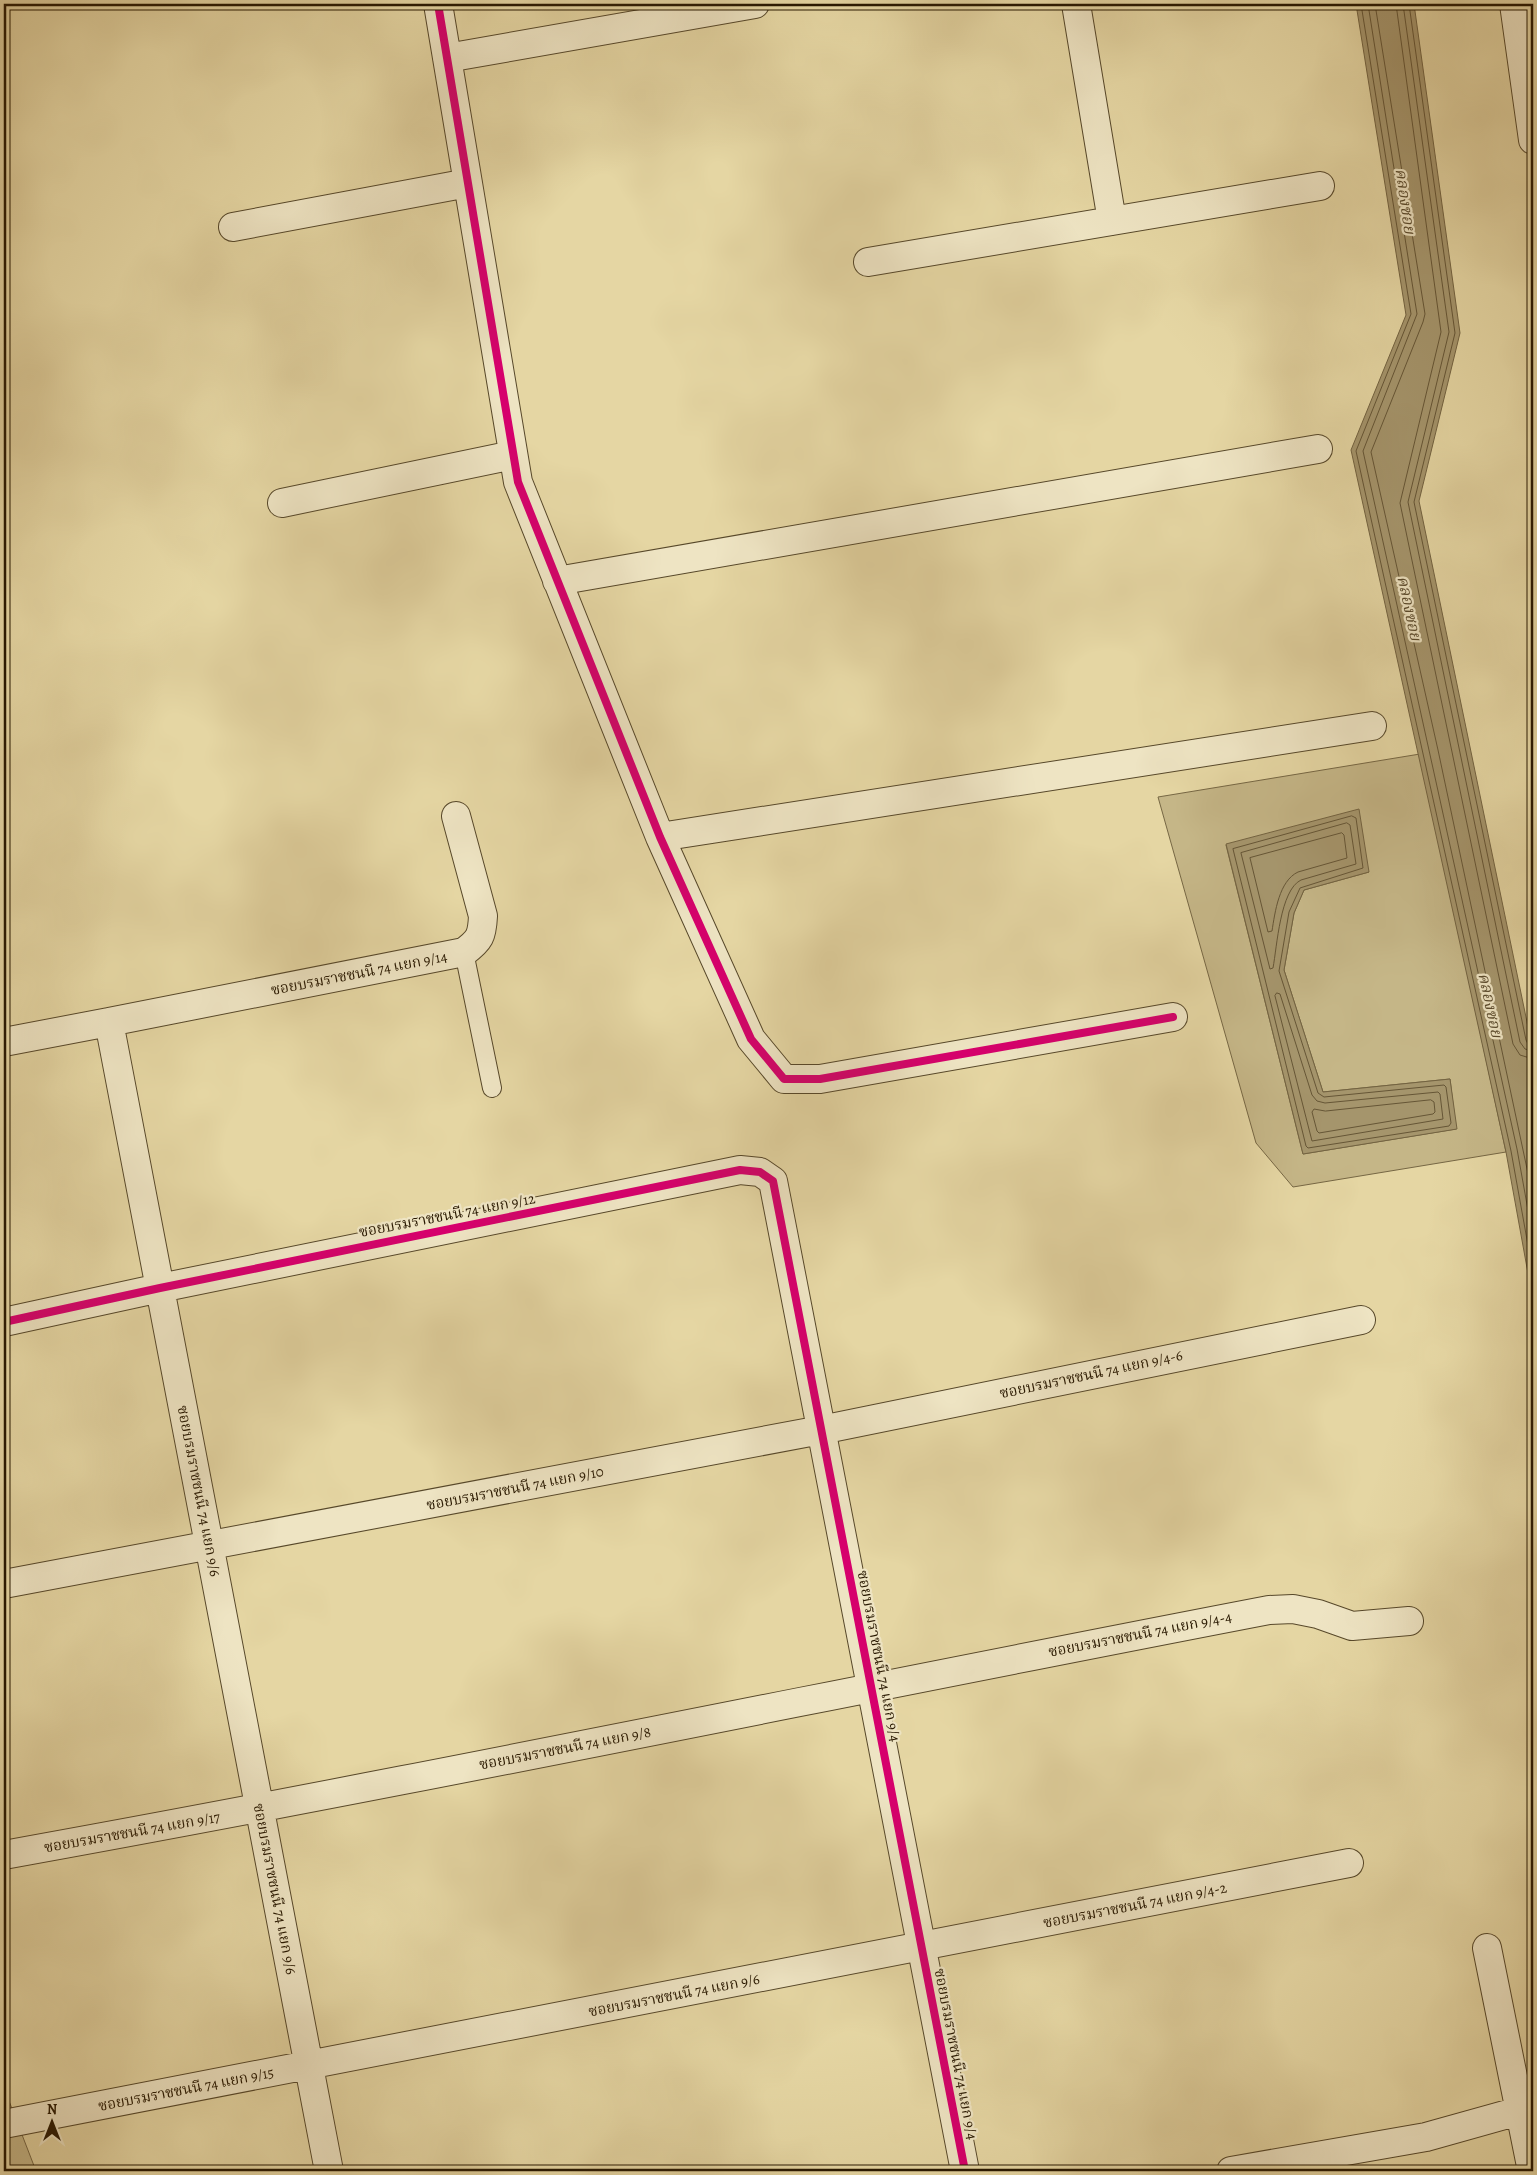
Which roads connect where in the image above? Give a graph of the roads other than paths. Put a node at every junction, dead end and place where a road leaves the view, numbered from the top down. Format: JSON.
{"nodes":[{"id":1,"x":438,"y":4,"type":"edge"},
{"id":2,"x":755,"y":4,"type":"edge"},
{"id":3,"x":1076,"y":4,"type":"edge"},
{"id":4,"x":1514,"y":4,"type":"edge"},
{"id":5,"x":447,"y":58,"type":"junction"},
{"id":6,"x":1533,"y":140,"type":"edge"},
{"id":7,"x":468,"y":182,"type":"junction"},
{"id":8,"x":1320,"y":186,"type":"dead end"},
{"id":9,"x":1112,"y":222,"type":"junction"},
{"id":10,"x":233,"y":227,"type":"dead end"},
{"id":11,"x":868,"y":262,"type":"dead end"},
{"id":12,"x":1318,"y":449,"type":"dead end"},
{"id":13,"x":513,"y":455,"type":"junction"},
{"id":14,"x":282,"y":503,"type":"dead end"},
{"id":15,"x":557,"y":580,"type":"junction"},
{"id":16,"x":1372,"y":726,"type":"dead end"},
{"id":17,"x":456,"y":816,"type":"dead end"},
{"id":18,"x":660,"y":837,"type":"junction"},
{"id":19,"x":464,"y":952,"type":"junction"},
{"id":20,"x":1172,"y":1018,"type":"dead end"},
{"id":21,"x":109,"y":1022,"type":"junction"},
{"id":22,"x":4,"y":1042,"type":"edge"},
{"id":23,"x":492,"y":1088,"type":"dead end"},
{"id":24,"x":740,"y":1170,"type":"joint"},
{"id":25,"x":160,"y":1288,"type":"junction"},
{"id":26,"x":1361,"y":1320,"type":"dead end"},
{"id":27,"x":4,"y":1322,"type":"edge"},
{"id":28,"x":821,"y":1430,"type":"junction"},
{"id":29,"x":210,"y":1546,"type":"junction"},
{"id":30,"x":4,"y":1584,"type":"edge"},
{"id":31,"x":1409,"y":1620,"type":"dead end"},
{"id":32,"x":871,"y":1686,"type":"junction"},
{"id":33,"x":260,"y":1809,"type":"junction"},
{"id":34,"x":4,"y":1855,"type":"edge"},
{"id":35,"x":1349,"y":1863,"type":"dead end"},
{"id":36,"x":922,"y":1947,"type":"junction"},
{"id":37,"x":1487,"y":1948,"type":"dead end"},
{"id":38,"x":309,"y":2065,"type":"junction"},
{"id":39,"x":1526,"y":2109,"type":"edge"},
{"id":40,"x":4,"y":2124,"type":"edge"},
{"id":41,"x":330,"y":2171,"type":"edge"},
{"id":42,"x":965,"y":2171,"type":"edge"},
{"id":43,"x":1231,"y":2171,"type":"edge"},
{"id":44,"x":1235,"y":2171,"type":"edge"},
{"id":45,"x":1532,"y":2171,"type":"edge"}],
"edges":[{"from":1,"to":5,"type":"street"},
{"from":2,"to":5,"type":"street"},
{"from":3,"to":9,"type":"street"},
{"from":4,"to":6,"type":"street"},
{"from":5,"to":7,"type":"street"},
{"from":7,"to":10,"type":"street"},
{"from":7,"to":13,"type":"street"},
{"from":8,"to":9,"type":"street"},
{"from":9,"to":11,"type":"street"},
{"from":12,"to":15,"type":"street"},
{"from":13,"to":14,"type":"street"},
{"from":13,"to":15,"type":"street"},
{"from":15,"to":18,"type":"street"},
{"from":16,"to":18,"type":"street"},
{"from":17,"to":19,"type":"street","name":"ซอยบรมราชชนนี 74 แยก 9/14"},
{"from":18,"to":20,"type":"street"},
{"from":19,"to":21,"type":"street","name":"ซอยบรมราชชนนี 74 แยก 9/14"},
{"from":19,"to":23,"type":"lane"},
{"from":21,"to":22,"type":"street"},
{"from":21,"to":25,"type":"street","name":"ซอยบรมราชชนนี 74 แยก 9/6"},
{"from":24,"to":25,"type":"street","name":"ซอยบรมราชชนนี 74 แยก 9/12"},
{"from":24,"to":28,"type":"street","name":"ซอยบรมราชชนนี 74 แยก 9/4"},
{"from":25,"to":27,"type":"street","name":"ซอยบรมราชชนนี 74 แยก 9/12"},
{"from":25,"to":29,"type":"street","name":"ซอยบรมราชชนนี 74 แยก 9/6"},
{"from":26,"to":28,"type":"street","name":"ซอยบรมราชชนนี 74 แยก 9/4-6"},
{"from":28,"to":29,"type":"street","name":"ซอยบรมราชชนนี 74 แยก 9/10"},
{"from":28,"to":32,"type":"street","name":"ซอยบรมราชชนนี 74 แยก 9/4"},
{"from":29,"to":30,"type":"street","name":"ซอยบรมราชชนนี 74 แยก 9/10"},
{"from":29,"to":33,"type":"street","name":"ซอยบรมราชชนนี 74 แยก 9/6"},
{"from":31,"to":32,"type":"street","name":"ซอยบรมราชชนนี 74 แยก 9/4-4"},
{"from":32,"to":33,"type":"street","name":"ซอยบรมราชชนนี 74 แยก 9/8"},
{"from":32,"to":36,"type":"street","name":"ซอยบรมราชชนนี 74 แยก 9/4"},
{"from":33,"to":34,"type":"street","name":"ซอยบรมราชชนนี 74 แยก 9/17"},
{"from":33,"to":38,"type":"street","name":"ซอยบรมราชชนนี 74 แยก 9/6"},
{"from":35,"to":36,"type":"street","name":"ซอยบรมราชชนนี 74 แยก 9/4-2"},
{"from":36,"to":38,"type":"street","name":"ซอยบรมราชชนนี 74 แยก 9/6"},
{"from":36,"to":42,"type":"street","name":"ซอยบรมราชชนนี 74 แยก 9/4"},
{"from":37,"to":39,"type":"street"},
{"from":38,"to":40,"type":"street","name":"ซอยบรมราชชนนี 74 แยก 9/15"},
{"from":38,"to":41,"type":"street","name":"ซอยบรมราชชนนี 74 แยก 9/6"},
{"from":39,"to":44,"type":"street"},
{"from":39,"to":45,"type":"street"},
{"from":43,"to":44,"type":"street"}]}
